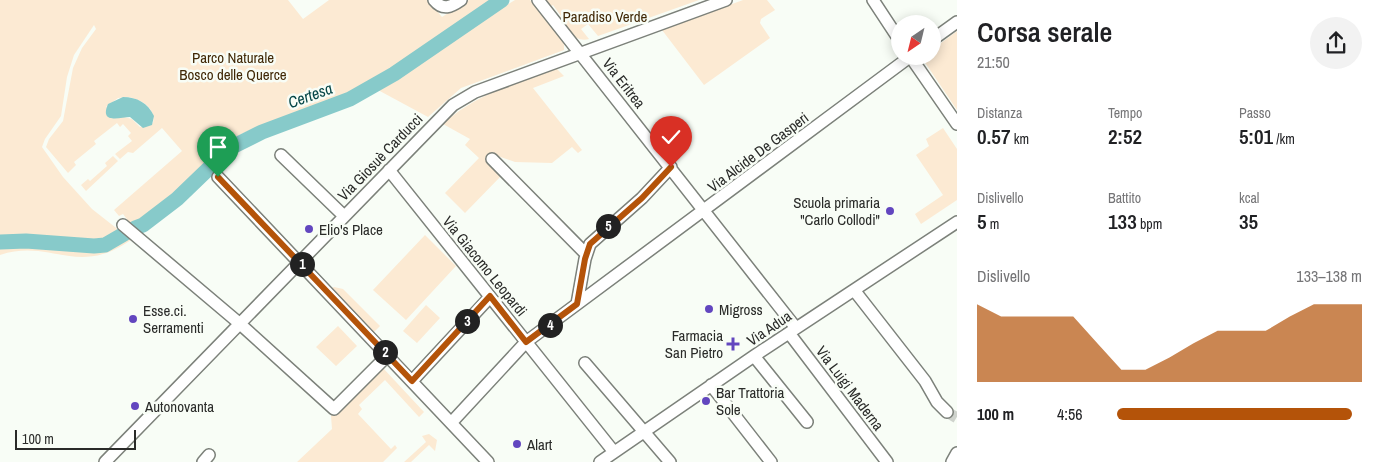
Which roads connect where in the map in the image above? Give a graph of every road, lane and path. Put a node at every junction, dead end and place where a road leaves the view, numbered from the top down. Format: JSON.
{"nodes":[{"id":1,"x":434,"y":0,"type":"edge"},
{"id":2,"x":462,"y":0,"type":"edge"},
{"id":3,"x":538,"y":0,"type":"edge"},
{"id":4,"x":726,"y":0,"type":"edge"},
{"id":5,"x":872,"y":0,"type":"edge"},
{"id":6,"x":957,"y":22,"type":"edge"},
{"id":7,"x":891,"y":28,"type":"edge"},
{"id":8,"x":941,"y":34,"type":"edge"},
{"id":9,"x":580,"y":53,"type":"junction"},
{"id":10,"x":899,"y":65,"type":"edge"},
{"id":11,"x":917,"y":65,"type":"edge"},
{"id":12,"x":957,"y":124,"type":"edge"},
{"id":13,"x":281,"y":155,"type":"dead end"},
{"id":14,"x":492,"y":159,"type":"dead end"},
{"id":15,"x":671,"y":167,"type":"junction"},
{"id":16,"x":389,"y":170,"type":"junction"},
{"id":17,"x":218,"y":177,"type":"dead end"},
{"id":18,"x":704,"y":210,"type":"junction"},
{"id":19,"x":344,"y":216,"type":"junction"},
{"id":20,"x":957,"y":222,"type":"edge"},
{"id":21,"x":122,"y":225,"type":"dead end"},
{"id":22,"x":586,"y":254,"type":"junction"},
{"id":23,"x":300,"y":262,"type":"junction"},
{"id":24,"x":854,"y":290,"type":"junction"},
{"id":25,"x":490,"y":296,"type":"junction"},
{"id":26,"x":577,"y":304,"type":"junction"},
{"id":27,"x":240,"y":323,"type":"junction"},
{"id":28,"x":793,"y":330,"type":"junction"},
{"id":29,"x":526,"y":342,"type":"junction"},
{"id":30,"x":388,"y":355,"type":"junction"},
{"id":31,"x":754,"y":356,"type":"junction"},
{"id":32,"x":585,"y":363,"type":"dead end"},
{"id":33,"x":412,"y":381,"type":"junction"},
{"id":34,"x":711,"y":385,"type":"junction"},
{"id":35,"x":947,"y":412,"type":"tunnel mouth"},
{"id":36,"x":807,"y":422,"type":"dead end"},
{"id":37,"x":451,"y":423,"type":"junction"},
{"id":38,"x":644,"y":431,"type":"junction"},
{"id":39,"x":614,"y":452,"type":"junction"},
{"id":40,"x":957,"y":453,"type":"edge"},
{"id":41,"x":105,"y":462,"type":"edge"},
{"id":42,"x":488,"y":462,"type":"edge"},
{"id":43,"x":600,"y":462,"type":"edge"},
{"id":44,"x":670,"y":462,"type":"edge"},
{"id":45,"x":771,"y":462,"type":"edge"},
{"id":46,"x":887,"y":462,"type":"edge"},
{"id":47,"x":952,"y":462,"type":"edge"}],
"edges":[{"from":1,"to":2,"type":"street"},
{"from":3,"to":9,"type":"street","name":"Via Eritrea"},
{"from":4,"to":9,"type":"street","name":"Via Giosuè Carducci"},
{"from":5,"to":7,"type":"street"},
{"from":6,"to":8,"type":"street"},
{"from":9,"to":15,"type":"street","name":"Via Eritrea"},
{"from":9,"to":16,"type":"street","name":"Via Giosuè Carducci"},
{"from":10,"to":18,"type":"street","name":"Via Alcide De Gasperi"},
{"from":11,"to":12,"type":"street"},
{"from":13,"to":19,"type":"street"},
{"from":14,"to":22,"type":"street"},
{"from":15,"to":18,"type":"street","name":"Via Eritrea"},
{"from":15,"to":22,"type":"street"},
{"from":16,"to":19,"type":"street","name":"Via Giosuè Carducci"},
{"from":16,"to":25,"type":"street","name":"Via Giacomo Leopardi"},
{"from":17,"to":23,"type":"street"},
{"from":18,"to":26,"type":"street","name":"Via Alcide De Gasperi"},
{"from":18,"to":28,"type":"street","name":"Via Eritrea"},
{"from":19,"to":23,"type":"street","name":"Via Giosuè Carducci"},
{"from":20,"to":24,"type":"street","name":"Via Adua"},
{"from":21,"to":27,"type":"street"},
{"from":22,"to":26,"type":"street"},
{"from":23,"to":27,"type":"street","name":"Via Giosuè Carducci"},
{"from":23,"to":30,"type":"street"},
{"from":24,"to":28,"type":"street","name":"Via Adua"},
{"from":24,"to":35,"type":"street"},
{"from":25,"to":29,"type":"street","name":"Via Giacomo Leopardi"},
{"from":25,"to":33,"type":"street"},
{"from":26,"to":29,"type":"street","name":"Via Alcide De Gasperi"},
{"from":27,"to":30,"type":"street"},
{"from":27,"to":41,"type":"street","name":"Via Giosuè Carducci"},
{"from":28,"to":31,"type":"street","name":"Via Adua"},
{"from":28,"to":46,"type":"street","name":"Via Luigi Maderna"},
{"from":29,"to":37,"type":"street","name":"Via Alcide De Gasperi"},
{"from":29,"to":39,"type":"street","name":"Via Giacomo Leopardi"},
{"from":30,"to":33,"type":"street"},
{"from":31,"to":34,"type":"street","name":"Via Adua"},
{"from":31,"to":36,"type":"street"},
{"from":32,"to":38,"type":"street"},
{"from":33,"to":37,"type":"street"},
{"from":34,"to":38,"type":"street","name":"Via Adua"},
{"from":34,"to":45,"type":"street"},
{"from":37,"to":42,"type":"street"},
{"from":38,"to":39,"type":"street","name":"Via Adua"},
{"from":38,"to":44,"type":"street"},
{"from":39,"to":43,"type":"street","name":"Via Adua"},
{"from":40,"to":47,"type":"street"}]}
